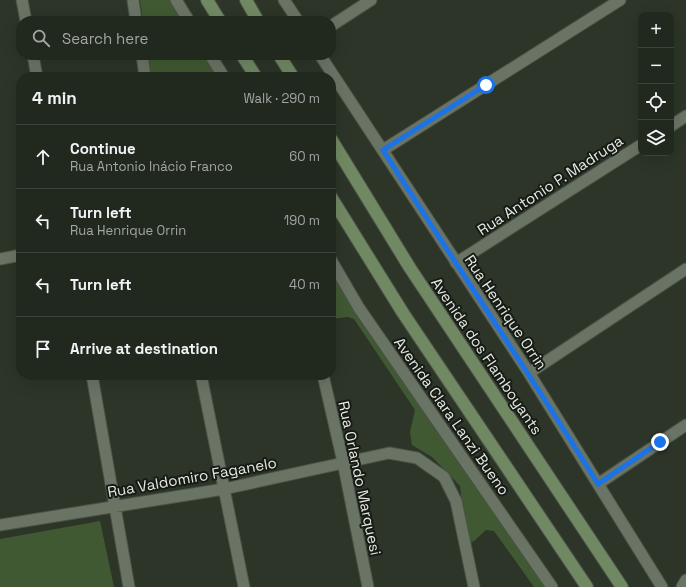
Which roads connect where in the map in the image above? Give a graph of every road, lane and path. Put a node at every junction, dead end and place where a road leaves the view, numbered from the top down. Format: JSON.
{"nodes":[{"id":1,"x":22,"y":0,"type":"edge"},
{"id":2,"x":133,"y":0,"type":"edge"},
{"id":3,"x":176,"y":0,"type":"edge"},
{"id":4,"x":207,"y":0,"type":"edge"},
{"id":5,"x":246,"y":0,"type":"edge"},
{"id":6,"x":284,"y":0,"type":"edge"},
{"id":7,"x":371,"y":0,"type":"edge"},
{"id":8,"x":620,"y":0,"type":"edge"},
{"id":9,"x":25,"y":16,"type":"edge"},
{"id":10,"x":135,"y":16,"type":"edge"},
{"id":11,"x":186,"y":16,"type":"edge"},
{"id":12,"x":217,"y":16,"type":"edge"},
{"id":13,"x":255,"y":16,"type":"edge"},
{"id":14,"x":295,"y":16,"type":"edge"},
{"id":15,"x":336,"y":23,"type":"edge"},
{"id":16,"x":34,"y":60,"type":"edge"},
{"id":17,"x":143,"y":60,"type":"edge"},
{"id":18,"x":213,"y":60,"type":"edge"},
{"id":19,"x":245,"y":60,"type":"edge"},
{"id":20,"x":282,"y":60,"type":"edge"},
{"id":21,"x":323,"y":60,"type":"edge"},
{"id":22,"x":36,"y":72,"type":"edge"},
{"id":23,"x":145,"y":72,"type":"edge"},
{"id":24,"x":221,"y":72,"type":"edge"},
{"id":25,"x":253,"y":72,"type":"edge"},
{"id":26,"x":290,"y":72,"type":"edge"},
{"id":27,"x":331,"y":72,"type":"edge"},
{"id":28,"x":336,"y":80,"type":"edge"},
{"id":29,"x":686,"y":116,"type":"edge"},
{"id":30,"x":674,"y":124,"type":"edge"},
{"id":31,"x":638,"y":147,"type":"edge"},
{"id":32,"x":336,"y":148,"type":"edge"},
{"id":33,"x":383,"y":150,"type":"junction"},
{"id":34,"x":336,"y":205,"type":"edge"},
{"id":35,"x":16,"y":256,"type":"edge"},
{"id":36,"x":0,"y":259,"type":"edge"},
{"id":37,"x":456,"y":263,"type":"junction"},
{"id":38,"x":336,"y":269,"type":"edge"},
{"id":39,"x":686,"y":269,"type":"edge"},
{"id":40,"x":529,"y":373,"type":"junction"},
{"id":41,"x":93,"y":380,"type":"edge"},
{"id":42,"x":202,"y":380,"type":"edge"},
{"id":43,"x":325,"y":380,"type":"edge"},
{"id":44,"x":686,"y":425,"type":"edge"},
{"id":45,"x":343,"y":462,"type":"junction"},
{"id":46,"x":598,"y":484,"type":"junction"},
{"id":47,"x":224,"y":489,"type":"junction"},
{"id":48,"x":114,"y":506,"type":"junction"},
{"id":49,"x":0,"y":525,"type":"edge"},
{"id":50,"x":686,"y":580,"type":"edge"},
{"id":51,"x":129,"y":587,"type":"edge"},
{"id":52,"x":244,"y":587,"type":"edge"},
{"id":53,"x":368,"y":587,"type":"edge"},
{"id":54,"x":474,"y":587,"type":"edge"},
{"id":55,"x":552,"y":587,"type":"edge"},
{"id":56,"x":587,"y":587,"type":"edge"},
{"id":57,"x":622,"y":587,"type":"edge"},
{"id":58,"x":662,"y":587,"type":"edge"},
{"id":59,"x":682,"y":587,"type":"edge"}],
"edges":[{"from":1,"to":9,"type":"street"},
{"from":2,"to":10,"type":"street"},
{"from":3,"to":11,"type":"street"},
{"from":4,"to":12,"type":"main road"},
{"from":5,"to":13,"type":"main road"},
{"from":6,"to":14,"type":"street"},
{"from":7,"to":15,"type":"street"},
{"from":8,"to":33,"type":"street"},
{"from":16,"to":22,"type":"street"},
{"from":17,"to":23,"type":"street"},
{"from":18,"to":24,"type":"street"},
{"from":19,"to":25,"type":"main road"},
{"from":20,"to":26,"type":"main road"},
{"from":21,"to":27,"type":"street","name":"Rua Henrique Orrin"},
{"from":28,"to":33,"type":"street","name":"Rua Henrique Orrin"},
{"from":29,"to":30,"type":"street"},
{"from":31,"to":37,"type":"street","name":"Rua Antonio P. Madruga"},
{"from":32,"to":57,"type":"main road","name":"Avenida dos Flamboyants"},
{"from":33,"to":37,"type":"street","name":"Rua Henrique Orrin"},
{"from":34,"to":56,"type":"main road"},
{"from":35,"to":36,"type":"street"},
{"from":37,"to":40,"type":"street","name":"Rua Henrique Orrin"},
{"from":38,"to":55,"type":"street","name":"Avenida Clara Lanzi Bueno"},
{"from":39,"to":40,"type":"street"},
{"from":40,"to":46,"type":"street","name":"Rua Henrique Orrin"},
{"from":41,"to":48,"type":"street"},
{"from":42,"to":47,"type":"street"},
{"from":43,"to":45,"type":"street","name":"Rua Orlando Marquesi"},
{"from":44,"to":46,"type":"street"},
{"from":45,"to":47,"type":"street","name":"Rua Valdomiro Faganelo"},
{"from":45,"to":53,"type":"street","name":"Rua Orlando Marquesi"},
{"from":45,"to":54,"type":"street","name":"Rua Valdomiro Faganelo"},
{"from":46,"to":58,"type":"street","name":"Rua Henrique Orrin"},
{"from":47,"to":48,"type":"street","name":"Rua Valdomiro Faganelo"},
{"from":47,"to":52,"type":"street"},
{"from":48,"to":49,"type":"street","name":"Rua Valdomiro Faganelo"},
{"from":48,"to":51,"type":"street"},
{"from":50,"to":59,"type":"street"}]}
